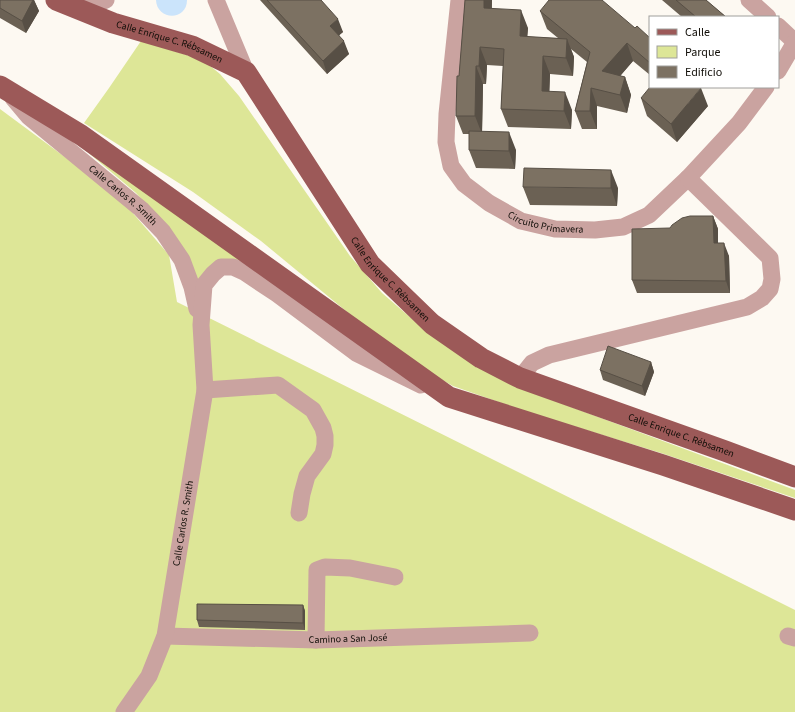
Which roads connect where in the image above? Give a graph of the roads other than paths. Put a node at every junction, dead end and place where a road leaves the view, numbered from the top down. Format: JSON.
{"nodes":[{"id":1,"x":106,"y":0,"type":"edge"},
{"id":2,"x":216,"y":0,"type":"edge"},
{"id":3,"x":459,"y":0,"type":"edge"},
{"id":4,"x":749,"y":0,"type":"edge"},
{"id":5,"x":60,"y":2,"type":"edge"},
{"id":6,"x":767,"y":16,"type":"edge"},
{"id":7,"x":779,"y":27,"type":"edge"},
{"id":8,"x":795,"y":42,"type":"edge"},
{"id":9,"x":779,"y":69,"type":"edge"},
{"id":10,"x":246,"y":72,"type":"junction"},
{"id":11,"x":765,"y":88,"type":"edge"},
{"id":12,"x":4,"y":89,"type":"edge"},
{"id":13,"x":688,"y":178,"type":"junction"},
{"id":14,"x":201,"y":325,"type":"junction"},
{"id":15,"x":520,"y":378,"type":"junction"},
{"id":16,"x":205,"y":390,"type":"junction"},
{"id":17,"x":449,"y":397,"type":"junction"},
{"id":18,"x":795,"y":477,"type":"edge"},
{"id":19,"x":795,"y":510,"type":"edge"},
{"id":20,"x":299,"y":513,"type":"dead end"},
{"id":21,"x":395,"y":577,"type":"dead end"},
{"id":22,"x":530,"y":633,"type":"dead end"},
{"id":23,"x":165,"y":636,"type":"junction"},
{"id":24,"x":316,"y":640,"type":"junction"},
{"id":25,"x":124,"y":712,"type":"edge"}],
"edges":[{"from":1,"to":5,"type":"street"},
{"from":2,"to":10,"type":"street"},
{"from":3,"to":13,"type":"street","name":"Circuito Primavera"},
{"from":4,"to":6,"type":"street"},
{"from":5,"to":10,"type":"main road","name":"Calle Enrique C. Rébsamen"},
{"from":7,"to":8,"type":"street"},
{"from":8,"to":9,"type":"street"},
{"from":10,"to":15,"type":"main road","name":"Calle Enrique C. Rébsamen"},
{"from":11,"to":13,"type":"street","name":"Circuito Primavera"},
{"from":12,"to":14,"type":"street","name":"Calle Carlos R. Smith"},
{"from":12,"to":17,"type":"main road"},
{"from":13,"to":15,"type":"street"},
{"from":14,"to":16,"type":"street","name":"Calle Carlos R. Smith"},
{"from":14,"to":17,"type":"street","name":"Calle Carlos R. Smith"},
{"from":15,"to":18,"type":"main road","name":"Calle Enrique C. Rébsamen"},
{"from":16,"to":20,"type":"street"},
{"from":16,"to":23,"type":"street","name":"Calle Carlos R. Smith"},
{"from":17,"to":19,"type":"main road"},
{"from":21,"to":24,"type":"street"},
{"from":22,"to":24,"type":"street","name":"Camino a San José"},
{"from":23,"to":24,"type":"street","name":"Camino a San José"},
{"from":23,"to":25,"type":"street","name":"Calle Carlos R. Smith"}]}
